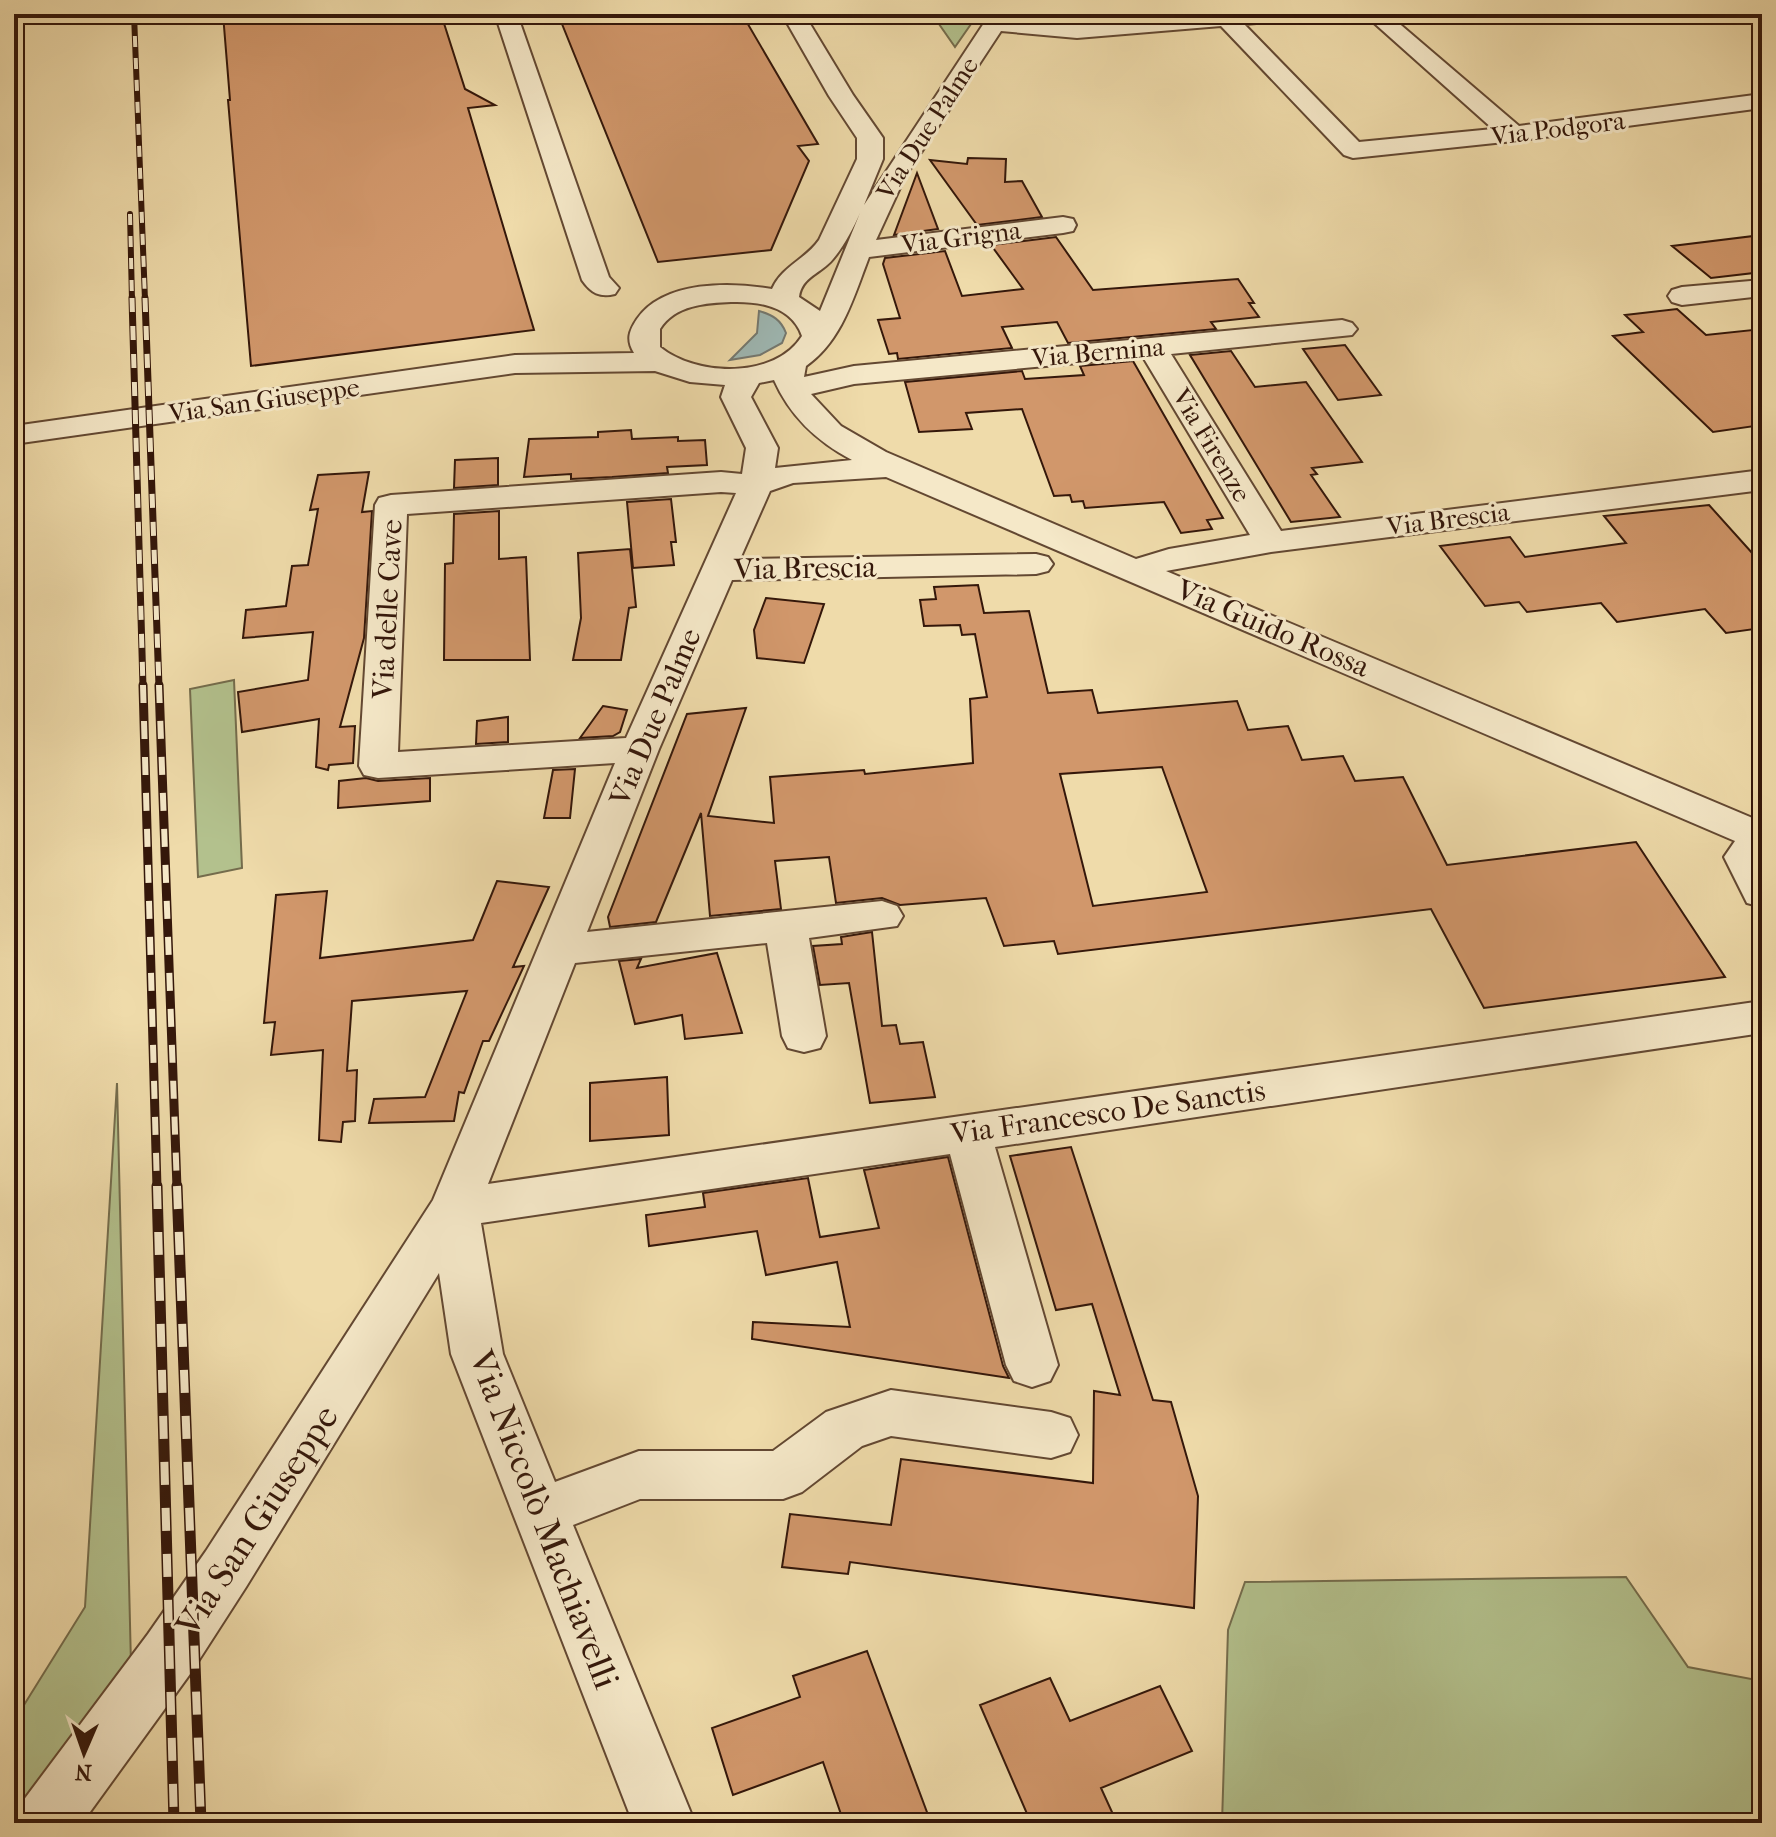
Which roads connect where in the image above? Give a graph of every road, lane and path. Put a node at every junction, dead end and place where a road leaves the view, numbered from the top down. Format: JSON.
{"nodes":[{"id":1,"x":506,"y":14,"type":"edge"},
{"id":2,"x":793,"y":14,"type":"edge"},
{"id":3,"x":1281,"y":14,"type":"edge"},
{"id":4,"x":1375,"y":14,"type":"edge"},
{"id":5,"x":1226,"y":18,"type":"junction"},
{"id":6,"x":997,"y":19,"type":"edge"},
{"id":7,"x":1762,"y":101,"type":"edge"},
{"id":8,"x":1514,"y":134,"type":"junction"},
{"id":9,"x":1063,"y":225,"type":"dead end"},
{"id":10,"x":859,"y":250,"type":"junction"},
{"id":11,"x":807,"y":265,"type":"junction"},
{"id":12,"x":605,"y":288,"type":"dead end"},
{"id":13,"x":1762,"y":288,"type":"edge"},
{"id":14,"x":842,"y":290,"type":"junction"},
{"id":15,"x":703,"y":296,"type":"junction"},
{"id":16,"x":1682,"y":296,"type":"dead end"},
{"id":17,"x":788,"y":302,"type":"junction"},
{"id":18,"x":648,"y":322,"type":"junction"},
{"id":19,"x":1342,"y":329,"type":"dead end"},
{"id":20,"x":1152,"y":347,"type":"junction"},
{"id":21,"x":515,"y":364,"type":"junction"},
{"id":22,"x":672,"y":367,"type":"junction"},
{"id":23,"x":800,"y":369,"type":"junction"},
{"id":24,"x":752,"y":375,"type":"junction"},
{"id":25,"x":749,"y":420,"type":"junction"},
{"id":26,"x":14,"y":435,"type":"edge"},
{"id":27,"x":891,"y":467,"type":"junction"},
{"id":28,"x":1762,"y":480,"type":"edge"},
{"id":29,"x":756,"y":485,"type":"junction"},
{"id":30,"x":1271,"y":542,"type":"junction"},
{"id":31,"x":1036,"y":564,"type":"dead end"},
{"id":32,"x":718,"y":570,"type":"junction"},
{"id":33,"x":1136,"y":570,"type":"junction"},
{"id":34,"x":640,"y":749,"type":"junction"},
{"id":35,"x":1762,"y":837,"type":"edge"},
{"id":36,"x":1762,"y":893,"type":"edge"},
{"id":37,"x":882,"y":916,"type":"dead end"},
{"id":38,"x":786,"y":926,"type":"junction"},
{"id":39,"x":557,"y":950,"type":"junction"},
{"id":40,"x":1762,"y":1017,"type":"edge"},
{"id":41,"x":804,"y":1036,"type":"dead end"},
{"id":42,"x":967,"y":1132,"type":"junction"},
{"id":43,"x":454,"y":1208,"type":"junction"},
{"id":44,"x":1032,"y":1365,"type":"dead end"},
{"id":45,"x":1051,"y":1435,"type":"dead end"},
{"id":46,"x":540,"y":1513,"type":"junction"},
{"id":47,"x":45,"y":1823,"type":"edge"},
{"id":48,"x":664,"y":1823,"type":"edge"}],
"edges":[{"from":1,"to":12,"type":"street"},
{"from":2,"to":11,"type":"street"},
{"from":3,"to":5,"type":"street"},
{"from":4,"to":8,"type":"street"},
{"from":5,"to":6,"type":"street"},
{"from":5,"to":8,"type":"street","name":"Via Podgora"},
{"from":6,"to":10,"type":"street","name":"Via Due Palme"},
{"from":7,"to":8,"type":"street","name":"Via Podgora"},
{"from":9,"to":10,"type":"street","name":"Via Grigna"},
{"from":10,"to":14,"type":"street","name":"Via Due Palme"},
{"from":11,"to":15,"type":"street"},
{"from":11,"to":17,"type":"street"},
{"from":13,"to":16,"type":"street"},
{"from":14,"to":17,"type":"street"},
{"from":14,"to":23,"type":"street","name":"Via Due Palme"},
{"from":15,"to":17,"type":"street"},
{"from":15,"to":18,"type":"street","name":"Via San Giuseppe"},
{"from":17,"to":23,"type":"street"},
{"from":18,"to":21,"type":"street","name":"Via San Giuseppe"},
{"from":18,"to":22,"type":"street"},
{"from":19,"to":20,"type":"street","name":"Via Bernina"},
{"from":20,"to":23,"type":"street","name":"Via Bernina"},
{"from":20,"to":30,"type":"street","name":"Via Firenze"},
{"from":21,"to":22,"type":"street","name":"Via San Giuseppe"},
{"from":21,"to":26,"type":"street","name":"Via San Giuseppe"},
{"from":22,"to":24,"type":"street","name":"Via San Giuseppe"},
{"from":22,"to":25,"type":"street"},
{"from":23,"to":24,"type":"street","name":"Via Guido Rossa"},
{"from":23,"to":27,"type":"street","name":"Via Guido Rossa"},
{"from":24,"to":25,"type":"street","name":"Via Due Palme"},
{"from":25,"to":29,"type":"street","name":"Via Due Palme"},
{"from":27,"to":29,"type":"street"},
{"from":27,"to":33,"type":"street","name":"Via Guido Rossa"},
{"from":28,"to":30,"type":"street","name":"Via Brescia"},
{"from":29,"to":32,"type":"street","name":"Via Due Palme"},
{"from":29,"to":34,"type":"street","name":"Via delle Cave"},
{"from":30,"to":33,"type":"street","name":"Via Brescia"},
{"from":31,"to":32,"type":"street","name":"Via Brescia"},
{"from":32,"to":34,"type":"street","name":"Via Due Palme"},
{"from":33,"to":35,"type":"street","name":"Via Guido Rossa"},
{"from":34,"to":39,"type":"street","name":"Via Due Palme"},
{"from":35,"to":36,"type":"street"},
{"from":37,"to":38,"type":"street"},
{"from":38,"to":39,"type":"street"},
{"from":38,"to":41,"type":"street"},
{"from":39,"to":43,"type":"street","name":"Via Due Palme"},
{"from":40,"to":42,"type":"street","name":"Via Francesco De Sanctis"},
{"from":42,"to":43,"type":"street","name":"Via Francesco De Sanctis"},
{"from":42,"to":44,"type":"street"},
{"from":43,"to":46,"type":"street","name":"Via Niccolò Machiavelli"},
{"from":43,"to":47,"type":"street","name":"Via San Giuseppe"},
{"from":45,"to":46,"type":"street"},
{"from":46,"to":48,"type":"street","name":"Via Niccolò Machiavelli"}]}
